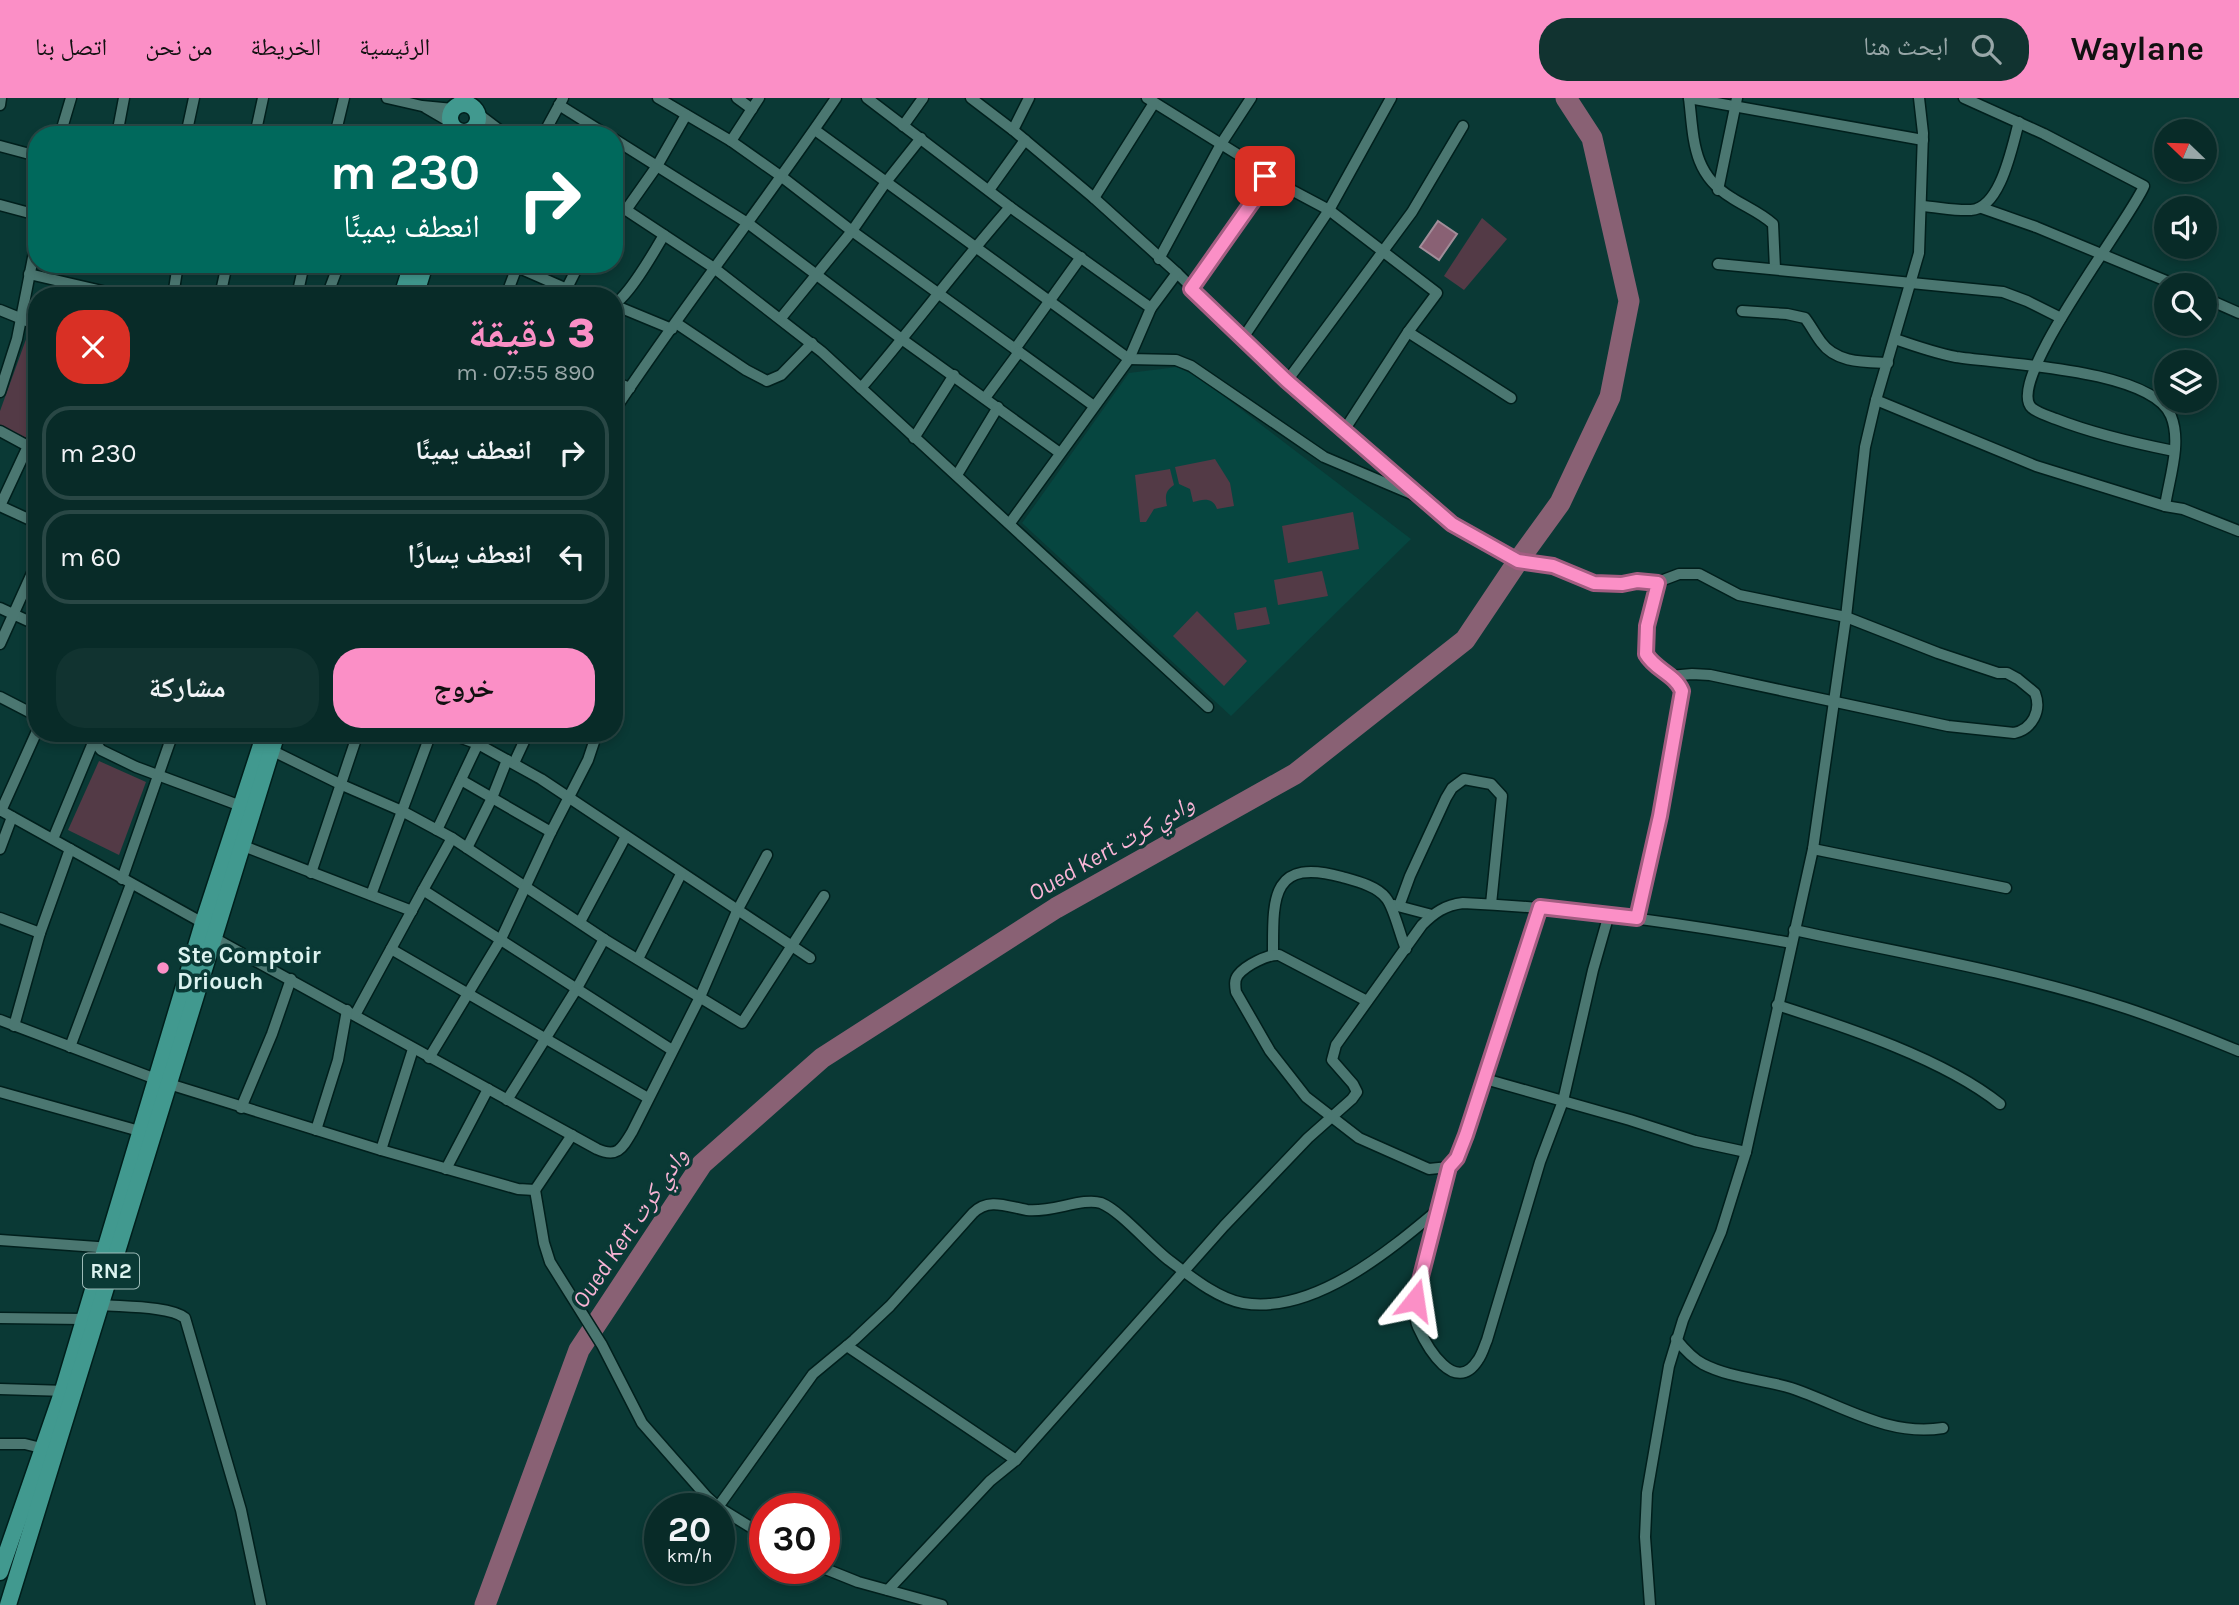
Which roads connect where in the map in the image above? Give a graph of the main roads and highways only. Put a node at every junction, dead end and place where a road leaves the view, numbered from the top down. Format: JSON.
{"nodes":[{"id":1,"x":262,"y":742,"type":"edge"},
{"id":2,"x":273,"y":742,"type":"edge"},
{"id":3,"x":207,"y":930,"type":"junction"},
{"id":4,"x":111,"y":1248,"type":"junction"},
{"id":5,"x":69,"y":1391,"type":"junction"},
{"id":6,"x":49,"y":1450,"type":"junction"},
{"id":7,"x":0,"y":1572,"type":"edge"},
{"id":8,"x":6,"y":1601,"type":"edge"}],
"edges":[{"from":1,"to":3,"type":"main road","number":"RN2"},
{"from":2,"to":3,"type":"main road","number":"RN2"},
{"from":3,"to":4,"type":"main road","number":"RN2"},
{"from":4,"to":5,"type":"main road","number":"RN2"},
{"from":4,"to":5,"type":"main road","number":"RN2"},
{"from":5,"to":6,"type":"main road","number":"RN2"},
{"from":6,"to":7,"type":"main road","number":"RN2"},
{"from":6,"to":8,"type":"main road","number":"RN2"}]}
